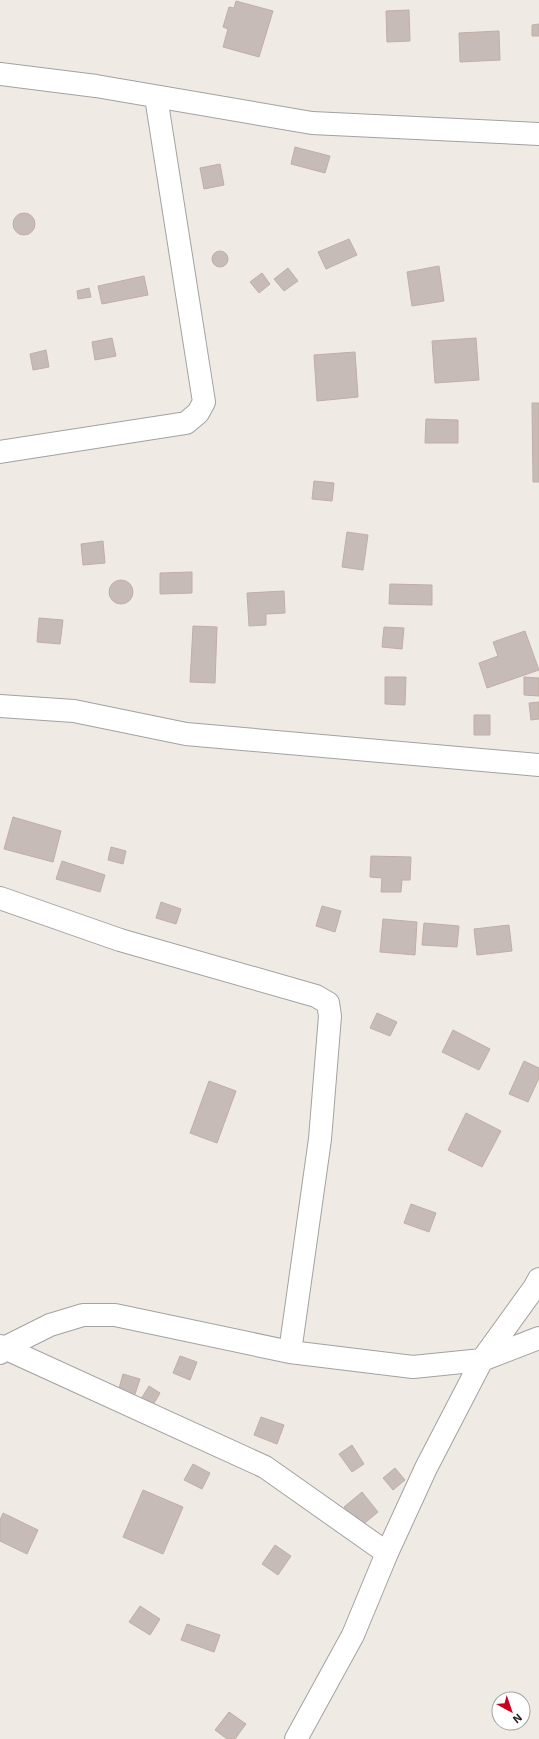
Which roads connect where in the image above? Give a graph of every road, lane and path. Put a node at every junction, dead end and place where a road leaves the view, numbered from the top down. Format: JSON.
{"nodes":[{"id":1,"x":0,"y":74,"type":"edge"},
{"id":2,"x":156,"y":97,"type":"junction"},
{"id":3,"x":539,"y":134,"type":"edge"},
{"id":4,"x":0,"y":452,"type":"edge"},
{"id":5,"x":0,"y":706,"type":"edge"},
{"id":6,"x":539,"y":765,"type":"edge"},
{"id":7,"x":0,"y":898,"type":"edge"},
{"id":8,"x":539,"y":1279,"type":"edge"},
{"id":9,"x":539,"y":1338,"type":"edge"},
{"id":10,"x":1,"y":1349,"type":"edge"},
{"id":11,"x":290,"y":1352,"type":"junction"},
{"id":12,"x":482,"y":1360,"type":"junction"},
{"id":13,"x":387,"y":1553,"type":"junction"},
{"id":14,"x":296,"y":1739,"type":"edge"}],
"edges":[{"from":1,"to":2,"type":"street"},
{"from":2,"to":3,"type":"street"},
{"from":2,"to":4,"type":"street"},
{"from":5,"to":6,"type":"street"},
{"from":7,"to":11,"type":"street"},
{"from":8,"to":12,"type":"street"},
{"from":9,"to":12,"type":"street"},
{"from":10,"to":11,"type":"street"},
{"from":10,"to":13,"type":"street"},
{"from":11,"to":12,"type":"street"},
{"from":12,"to":13,"type":"street"},
{"from":13,"to":14,"type":"street"}]}
